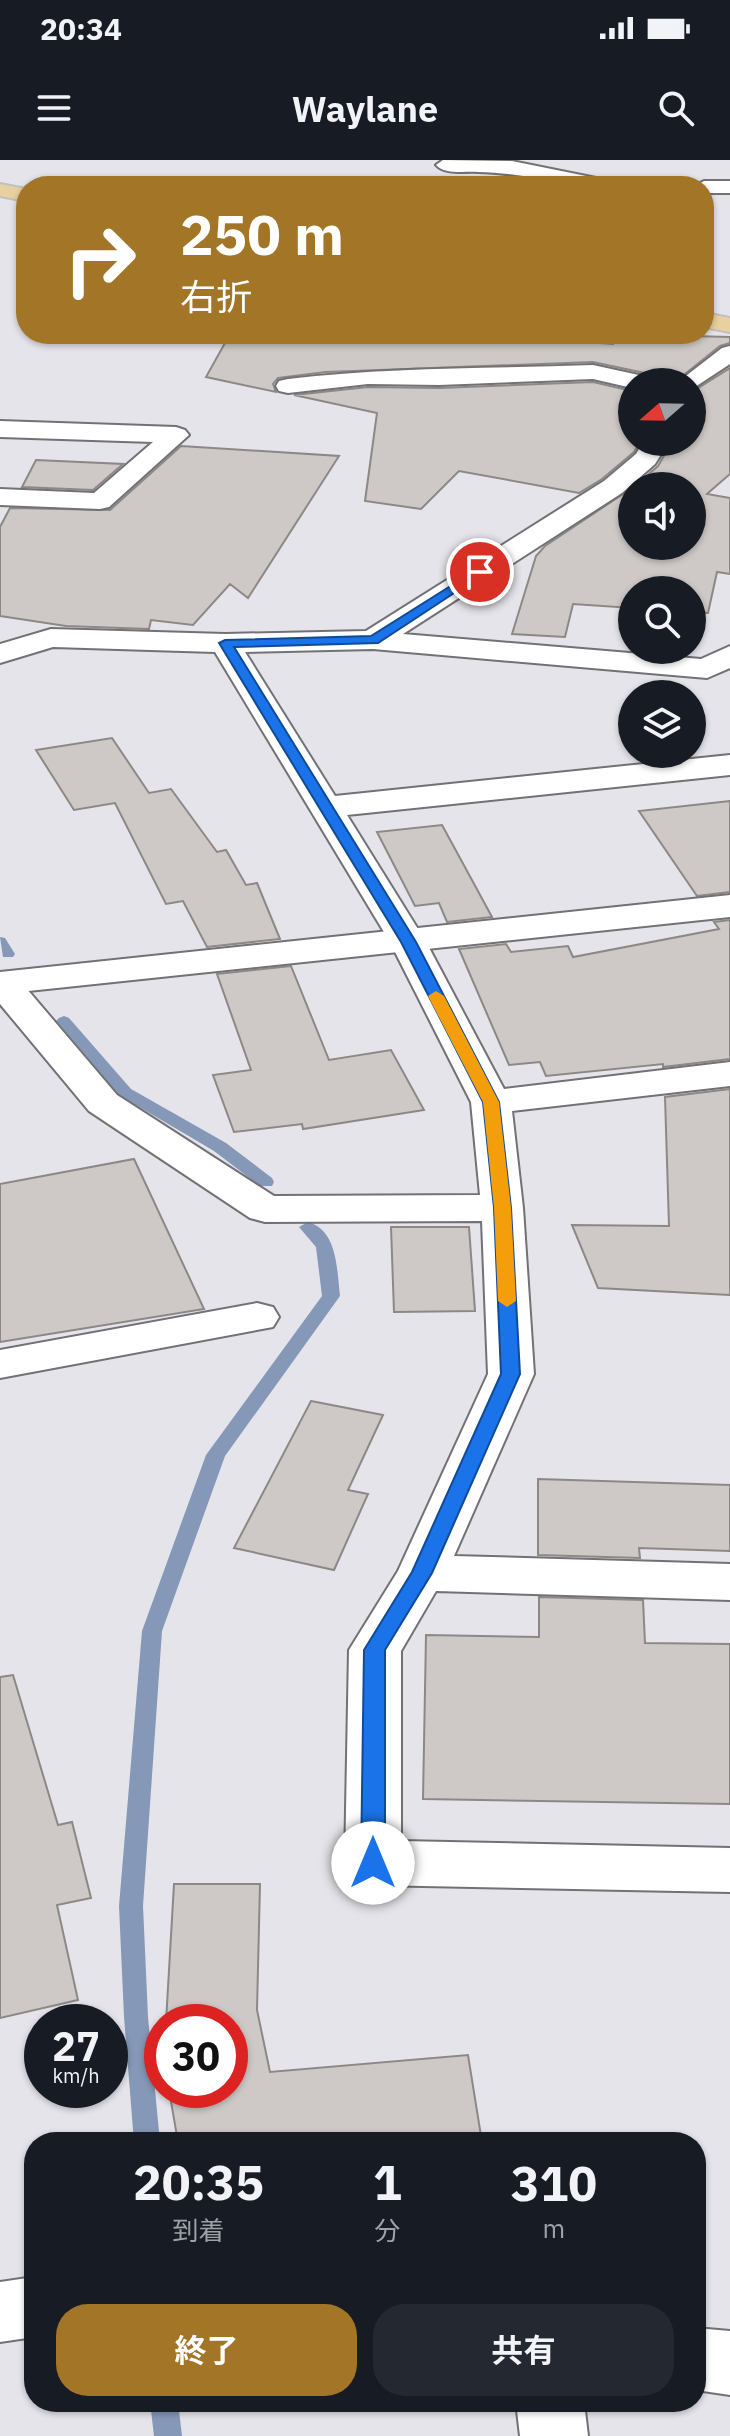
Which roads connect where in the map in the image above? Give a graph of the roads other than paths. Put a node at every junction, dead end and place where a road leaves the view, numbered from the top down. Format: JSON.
{"nodes":[{"id":1,"x":445,"y":163,"type":"edge"},
{"id":2,"x":557,"y":176,"type":"edge"},
{"id":3,"x":730,"y":353,"type":"edge"},
{"id":4,"x":706,"y":370,"type":"edge"},
{"id":5,"x":618,"y":377,"type":"edge"},
{"id":6,"x":288,"y":386,"type":"dead end"},
{"id":7,"x":0,"y":429,"type":"edge"},
{"id":8,"x":648,"y":456,"type":"edge"},
{"id":9,"x":0,"y":497,"type":"edge"},
{"id":10,"x":373,"y":640,"type":"junction"},
{"id":11,"x":225,"y":643,"type":"junction"},
{"id":12,"x":0,"y":654,"type":"edge"},
{"id":13,"x":720,"y":670,"type":"edge"},
{"id":14,"x":730,"y":765,"type":"edge"},
{"id":15,"x":327,"y":807,"type":"junction"},
{"id":16,"x":730,"y":906,"type":"edge"},
{"id":17,"x":408,"y":942,"type":"junction"},
{"id":18,"x":1,"y":983,"type":"edge"},
{"id":19,"x":730,"y":1074,"type":"edge"},
{"id":20,"x":491,"y":1102,"type":"junction"},
{"id":21,"x":502,"y":1208,"type":"junction"},
{"id":22,"x":257,"y":1317,"type":"dead end"},
{"id":23,"x":0,"y":1364,"type":"edge"},
{"id":24,"x":422,"y":1573,"type":"junction"},
{"id":25,"x":730,"y":1582,"type":"edge"},
{"id":26,"x":730,"y":1870,"type":"edge"},
{"id":27,"x":24,"y":2308,"type":"edge"},
{"id":28,"x":0,"y":2312,"type":"edge"},
{"id":29,"x":706,"y":2360,"type":"edge"},
{"id":30,"x":730,"y":2363,"type":"edge"},
{"id":31,"x":551,"y":2412,"type":"edge"},
{"id":32,"x":554,"y":2436,"type":"edge"}],
"edges":[{"from":1,"to":2,"type":"street"},
{"from":3,"to":4,"type":"street"},
{"from":5,"to":6,"type":"street"},
{"from":7,"to":9,"type":"street"},
{"from":8,"to":10,"type":"street"},
{"from":10,"to":11,"type":"street"},
{"from":10,"to":13,"type":"street"},
{"from":11,"to":12,"type":"street"},
{"from":11,"to":15,"type":"street"},
{"from":14,"to":15,"type":"street"},
{"from":15,"to":17,"type":"street"},
{"from":16,"to":17,"type":"street"},
{"from":17,"to":18,"type":"street"},
{"from":17,"to":20,"type":"street"},
{"from":18,"to":21,"type":"street"},
{"from":19,"to":20,"type":"street"},
{"from":20,"to":21,"type":"street"},
{"from":21,"to":24,"type":"street"},
{"from":22,"to":23,"type":"street"},
{"from":24,"to":25,"type":"street"},
{"from":24,"to":26,"type":"street"},
{"from":27,"to":28,"type":"street"},
{"from":29,"to":30,"type":"street"},
{"from":31,"to":32,"type":"street"}]}
